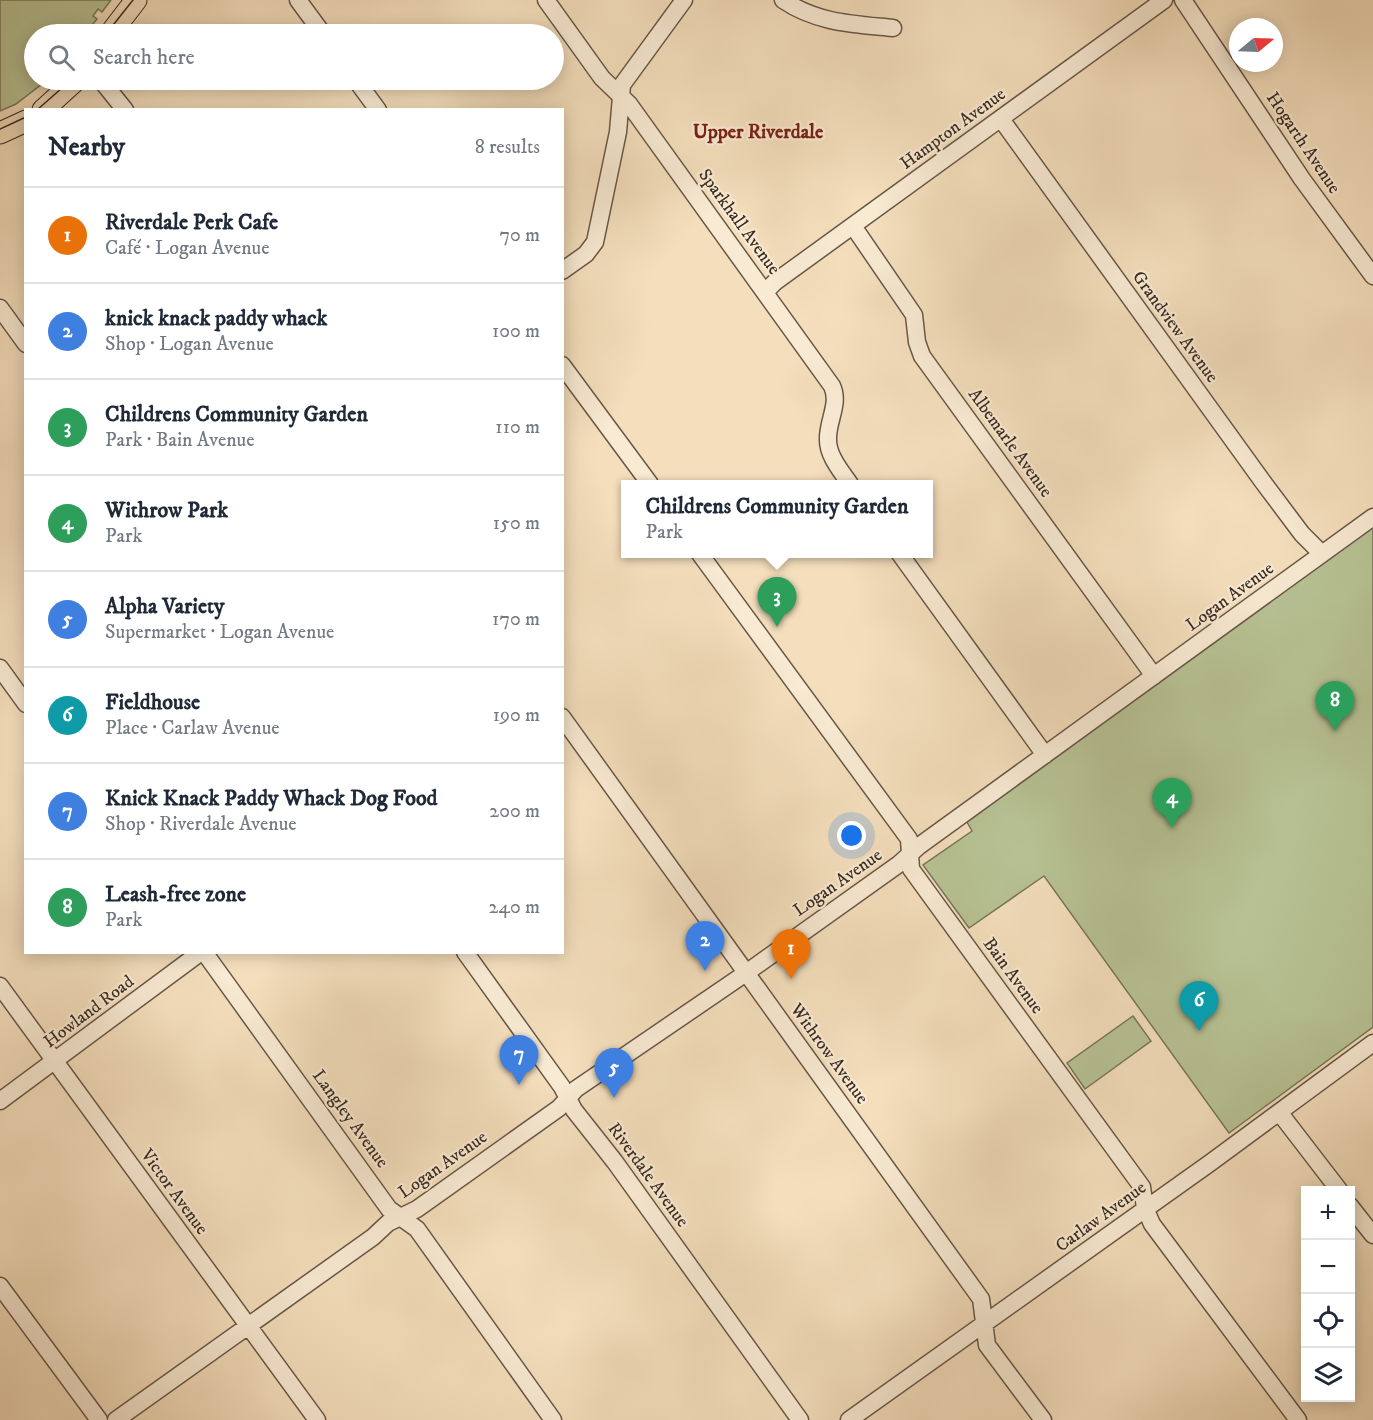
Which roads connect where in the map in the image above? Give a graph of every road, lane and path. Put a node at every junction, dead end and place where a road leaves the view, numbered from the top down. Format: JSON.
{"nodes":[{"id":1,"x":136,"y":0,"type":"edge"},
{"id":2,"x":298,"y":0,"type":"edge"},
{"id":3,"x":546,"y":0,"type":"edge"},
{"id":4,"x":684,"y":0,"type":"edge"},
{"id":5,"x":783,"y":0,"type":"edge"},
{"id":6,"x":1164,"y":0,"type":"edge"},
{"id":7,"x":1183,"y":0,"type":"edge"},
{"id":8,"x":118,"y":24,"type":"edge"},
{"id":9,"x":316,"y":24,"type":"edge"},
{"id":10,"x":563,"y":24,"type":"edge"},
{"id":11,"x":564,"y":25,"type":"edge"},
{"id":12,"x":893,"y":28,"type":"dead end"},
{"id":13,"x":65,"y":90,"type":"edge"},
{"id":14,"x":109,"y":90,"type":"edge"},
{"id":15,"x":363,"y":90,"type":"edge"},
{"id":16,"x":619,"y":94,"type":"junction"},
{"id":17,"x":45,"y":108,"type":"edge"},
{"id":18,"x":122,"y":108,"type":"edge"},
{"id":19,"x":377,"y":108,"type":"edge"},
{"id":20,"x":1001,"y":119,"type":"junction"},
{"id":21,"x":24,"y":122,"type":"edge"},
{"id":22,"x":0,"y":133,"type":"edge"},
{"id":23,"x":853,"y":226,"type":"junction"},
{"id":24,"x":564,"y":270,"type":"edge"},
{"id":25,"x":1373,"y":276,"type":"edge"},
{"id":26,"x":765,"y":292,"type":"junction"},
{"id":27,"x":0,"y":308,"type":"edge"},
{"id":28,"x":24,"y":341,"type":"edge"},
{"id":29,"x":564,"y":367,"type":"edge"},
{"id":30,"x":647,"y":480,"type":"edge"},
{"id":31,"x":847,"y":480,"type":"edge"},
{"id":32,"x":1373,"y":517,"type":"edge"},
{"id":33,"x":1322,"y":554,"type":"junction"},
{"id":34,"x":703,"y":558,"type":"edge"},
{"id":35,"x":903,"y":558,"type":"edge"},
{"id":36,"x":0,"y":668,"type":"edge"},
{"id":37,"x":1154,"y":675,"type":"junction"},
{"id":38,"x":24,"y":701,"type":"edge"},
{"id":39,"x":564,"y":720,"type":"edge"},
{"id":40,"x":1045,"y":755,"type":"junction"},
{"id":41,"x":910,"y":853,"type":"junction"},
{"id":42,"x":199,"y":954,"type":"edge"},
{"id":43,"x":203,"y":954,"type":"edge"},
{"id":44,"x":466,"y":954,"type":"edge"},
{"id":45,"x":746,"y":974,"type":"junction"},
{"id":46,"x":0,"y":986,"type":"edge"},
{"id":47,"x":1373,"y":1042,"type":"edge"},
{"id":48,"x":55,"y":1061,"type":"junction"},
{"id":49,"x":568,"y":1097,"type":"junction"},
{"id":50,"x":0,"y":1101,"type":"edge"},
{"id":51,"x":1279,"y":1112,"type":"junction"},
{"id":52,"x":1335,"y":1186,"type":"edge"},
{"id":53,"x":1145,"y":1208,"type":"junction"},
{"id":54,"x":1355,"y":1212,"type":"edge"},
{"id":55,"x":401,"y":1217,"type":"junction"},
{"id":56,"x":1373,"y":1235,"type":"edge"},
{"id":57,"x":0,"y":1286,"type":"edge"},
{"id":58,"x":248,"y":1324,"type":"junction"},
{"id":59,"x":983,"y":1326,"type":"junction"},
{"id":60,"x":99,"y":1420,"type":"edge"},
{"id":61,"x":116,"y":1420,"type":"edge"},
{"id":62,"x":317,"y":1420,"type":"edge"},
{"id":63,"x":553,"y":1420,"type":"edge"},
{"id":64,"x":800,"y":1420,"type":"edge"},
{"id":65,"x":849,"y":1420,"type":"edge"},
{"id":66,"x":1043,"y":1420,"type":"edge"},
{"id":67,"x":1298,"y":1420,"type":"edge"}],
"edges":[{"from":1,"to":8,"type":"main road"},
{"from":2,"to":9,"type":"street"},
{"from":3,"to":10,"type":"street","name":"Sparkhall Avenue"},
{"from":4,"to":16,"type":"street"},
{"from":5,"to":12,"type":"street"},
{"from":6,"to":20,"type":"street","name":"Hampton Avenue"},
{"from":7,"to":25,"type":"street","name":"Hogarth Avenue"},
{"from":11,"to":16,"type":"street","name":"Sparkhall Avenue"},
{"from":13,"to":17,"type":"main road"},
{"from":14,"to":18,"type":"street"},
{"from":15,"to":19,"type":"street"},
{"from":16,"to":24,"type":"street"},
{"from":16,"to":26,"type":"street","name":"Sparkhall Avenue"},
{"from":20,"to":23,"type":"street","name":"Hampton Avenue"},
{"from":20,"to":33,"type":"street","name":"Grandview Avenue"},
{"from":21,"to":22,"type":"main road"},
{"from":23,"to":26,"type":"street","name":"Hampton Avenue"},
{"from":23,"to":37,"type":"street","name":"Albemarle Avenue"},
{"from":26,"to":31,"type":"street","name":"Sparkhall Avenue"},
{"from":27,"to":28,"type":"street"},
{"from":29,"to":30,"type":"street"},
{"from":32,"to":33,"type":"street","name":"Logan Avenue"},
{"from":33,"to":37,"type":"street","name":"Logan Avenue"},
{"from":34,"to":41,"type":"street","name":"Bain Avenue"},
{"from":35,"to":40,"type":"street"},
{"from":36,"to":38,"type":"street"},
{"from":37,"to":40,"type":"street","name":"Logan Avenue"},
{"from":39,"to":45,"type":"street","name":"Withrow Avenue"},
{"from":40,"to":41,"type":"street","name":"Logan Avenue"},
{"from":41,"to":45,"type":"street","name":"Logan Avenue"},
{"from":41,"to":53,"type":"street","name":"Bain Avenue"},
{"from":42,"to":48,"type":"street","name":"Howland Road"},
{"from":43,"to":55,"type":"street","name":"Langley Avenue"},
{"from":44,"to":49,"type":"street","name":"Riverdale Avenue"},
{"from":45,"to":49,"type":"street","name":"Logan Avenue"},
{"from":45,"to":59,"type":"street","name":"Withrow Avenue"},
{"from":46,"to":48,"type":"street","name":"Victor Avenue"},
{"from":47,"to":51,"type":"street","name":"Carlaw Avenue"},
{"from":48,"to":50,"type":"street","name":"Howland Road"},
{"from":48,"to":58,"type":"street","name":"Victor Avenue"},
{"from":49,"to":55,"type":"street","name":"Logan Avenue"},
{"from":49,"to":64,"type":"street","name":"Riverdale Avenue"},
{"from":51,"to":52,"type":"street"},
{"from":51,"to":53,"type":"street","name":"Carlaw Avenue"},
{"from":53,"to":59,"type":"street","name":"Carlaw Avenue"},
{"from":53,"to":67,"type":"street","name":"Bain Avenue"},
{"from":54,"to":56,"type":"street"},
{"from":55,"to":58,"type":"street","name":"Logan Avenue"},
{"from":55,"to":63,"type":"street","name":"Langley Avenue"},
{"from":57,"to":60,"type":"street"},
{"from":58,"to":61,"type":"street","name":"Logan Avenue"},
{"from":58,"to":62,"type":"street","name":"Victor Avenue"},
{"from":59,"to":65,"type":"street","name":"Carlaw Avenue"},
{"from":59,"to":66,"type":"street","name":"Withrow Avenue"}]}
